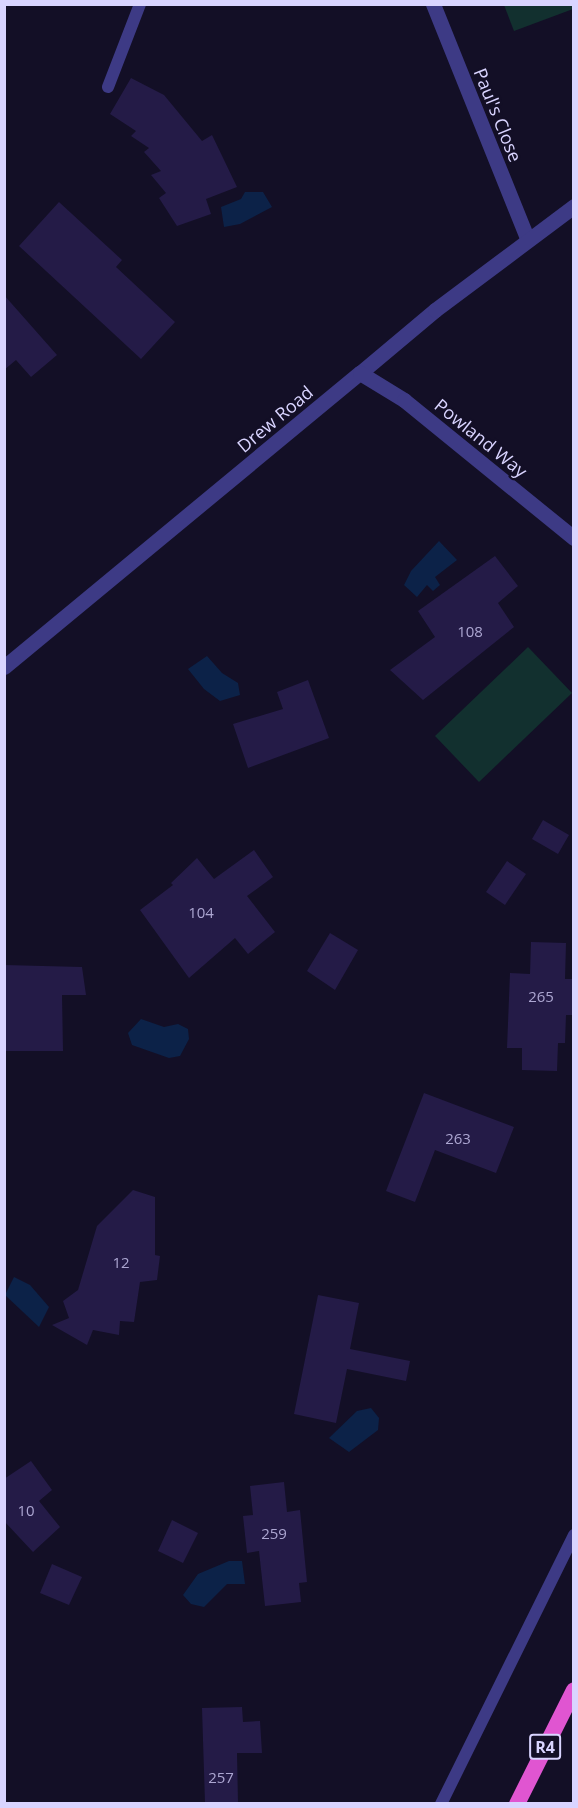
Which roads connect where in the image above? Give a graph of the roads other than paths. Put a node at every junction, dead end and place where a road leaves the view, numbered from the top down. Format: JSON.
{"nodes":[{"id":1,"x":140,"y":4,"type":"edge"},
{"id":2,"x":433,"y":4,"type":"edge"},
{"id":3,"x":108,"y":87,"type":"dead end"},
{"id":4,"x":573,"y":206,"type":"edge"},
{"id":5,"x":528,"y":240,"type":"junction"},
{"id":6,"x":360,"y":374,"type":"junction"},
{"id":7,"x":573,"y":538,"type":"edge"},
{"id":8,"x":4,"y":667,"type":"edge"},
{"id":9,"x":573,"y":1535,"type":"edge"},
{"id":10,"x":573,"y":1690,"type":"edge"},
{"id":11,"x":441,"y":1803,"type":"edge"},
{"id":12,"x":517,"y":1803,"type":"edge"}],
"edges":[{"from":1,"to":3,"type":"lane"},
{"from":2,"to":5,"type":"street","name":"Paul's Close"},
{"from":4,"to":5,"type":"street","name":"Drew Road"},
{"from":5,"to":6,"type":"street","name":"Drew Road"},
{"from":6,"to":7,"type":"street","name":"Powland Way"},
{"from":6,"to":8,"type":"street","name":"Drew Road"},
{"from":9,"to":11,"type":"lane"},
{"from":10,"to":12,"type":"highway","number":"R4"}]}
